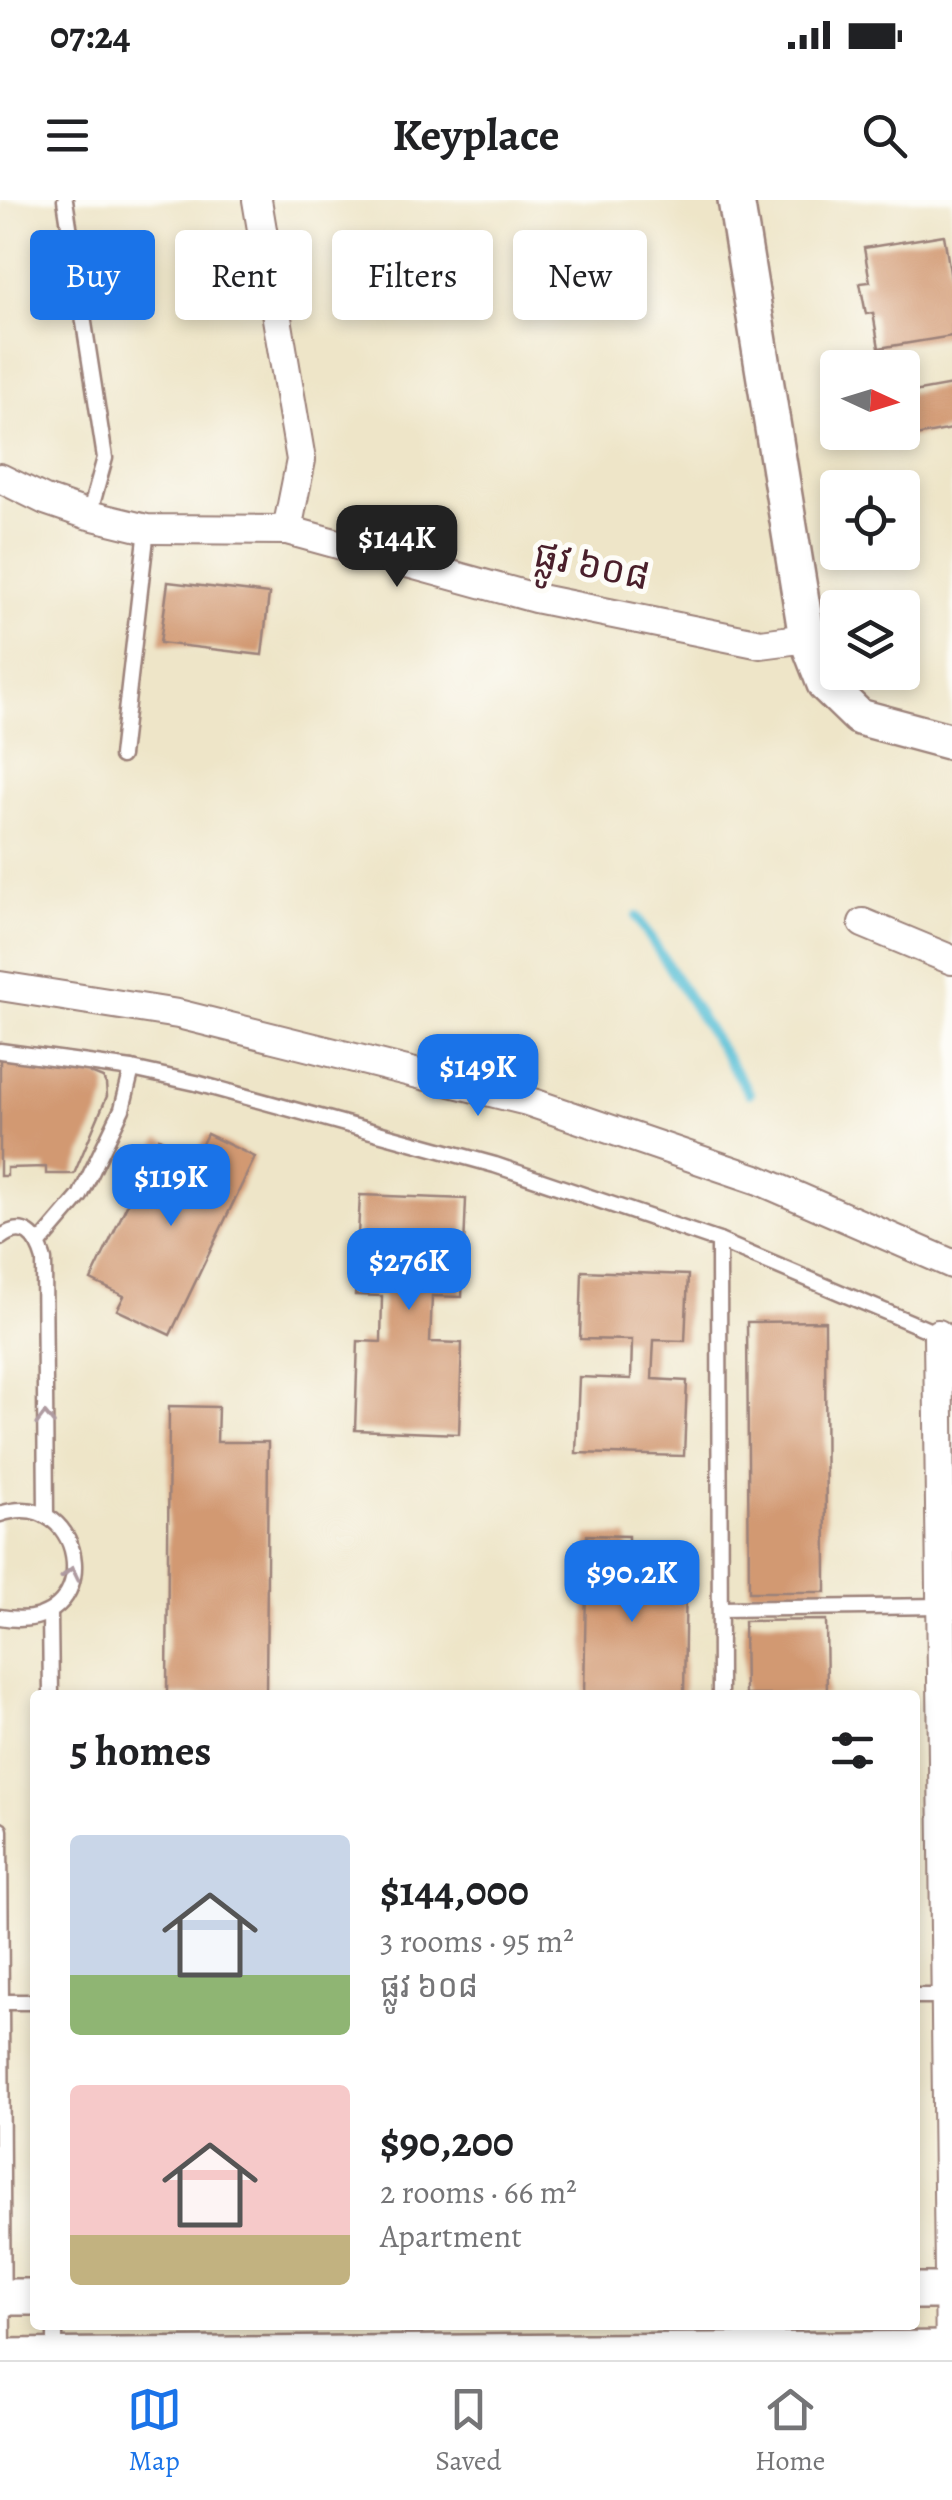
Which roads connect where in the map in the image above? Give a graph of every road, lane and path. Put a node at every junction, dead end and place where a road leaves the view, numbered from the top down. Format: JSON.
{"nodes":[{"id":1,"x":64,"y":200,"type":"edge"},
{"id":2,"x":257,"y":200,"type":"edge"},
{"id":3,"x":736,"y":200,"type":"edge"},
{"id":4,"x":0,"y":478,"type":"edge"},
{"id":5,"x":88,"y":515,"type":"junction"},
{"id":6,"x":147,"y":529,"type":"junction"},
{"id":7,"x":287,"y":530,"type":"junction"},
{"id":8,"x":807,"y":638,"type":"junction"},
{"id":9,"x":952,"y":742,"type":"edge"},
{"id":10,"x":121,"y":756,"type":"dead end"},
{"id":11,"x":863,"y":923,"type":"dead end"},
{"id":12,"x":952,"y":960,"type":"edge"},
{"id":13,"x":0,"y":986,"type":"edge"},
{"id":14,"x":0,"y":1051,"type":"edge"},
{"id":15,"x":132,"y":1069,"type":"junction"},
{"id":16,"x":0,"y":1238,"type":"edge"},
{"id":17,"x":719,"y":1241,"type":"junction"},
{"id":18,"x":39,"y":1244,"type":"junction"},
{"id":19,"x":952,"y":1264,"type":"edge"},
{"id":20,"x":938,"y":1334,"type":"joint"},
{"id":21,"x":0,"y":1514,"type":"edge"},
{"id":22,"x":46,"y":1516,"type":"junction"},
{"id":23,"x":942,"y":1606,"type":"junction"},
{"id":24,"x":720,"y":1609,"type":"junction"},
{"id":25,"x":50,"y":1614,"type":"junction"},
{"id":26,"x":0,"y":1617,"type":"edge"},
{"id":27,"x":51,"y":1690,"type":"edge"},
{"id":28,"x":720,"y":1690,"type":"edge"},
{"id":29,"x":0,"y":1830,"type":"edge"},
{"id":30,"x":920,"y":1996,"type":"edge"},
{"id":31,"x":946,"y":1996,"type":"junction"},
{"id":32,"x":0,"y":2002,"type":"edge"},
{"id":33,"x":30,"y":2002,"type":"edge"},
{"id":34,"x":950,"y":2092,"type":"edge"},
{"id":35,"x":939,"y":2291,"type":"edge"},
{"id":36,"x":12,"y":2297,"type":"edge"},
{"id":37,"x":580,"y":2339,"type":"edge"},
{"id":38,"x":55,"y":2347,"type":"edge"},
{"id":39,"x":951,"y":2353,"type":"edge"},
{"id":40,"x":1,"y":2358,"type":"edge"}],
"edges":[{"from":1,"to":5,"type":"lane"},
{"from":2,"to":7,"type":"street"},
{"from":3,"to":8,"type":"street"},
{"from":4,"to":5,"type":"street","name":"ផ្លូវ ៦០៨"},
{"from":5,"to":6,"type":"street","name":"ផ្លូវ ៦០៨"},
{"from":6,"to":7,"type":"street","name":"ផ្លូវ ៦០៨"},
{"from":6,"to":10,"type":"lane"},
{"from":7,"to":8,"type":"street","name":"ផ្លូវ ៦០៨"},
{"from":8,"to":9,"type":"street"},
{"from":11,"to":12,"type":"street"},
{"from":13,"to":19,"type":"street"},
{"from":14,"to":15,"type":"lane"},
{"from":15,"to":17,"type":"lane"},
{"from":15,"to":18,"type":"lane"},
{"from":16,"to":18,"type":"lane"},
{"from":17,"to":20,"type":"lane"},
{"from":17,"to":24,"type":"lane"},
{"from":22,"to":18,"type":"lane","one_way":true},
{"from":20,"to":23,"type":"street"},
{"from":21,"to":22,"type":"lane"},
{"from":25,"to":22,"type":"lane","one_way":true},
{"from":23,"to":24,"type":"lane"},
{"from":23,"to":31,"type":"street"},
{"from":24,"to":28,"type":"lane"},
{"from":25,"to":26,"type":"lane"},
{"from":25,"to":27,"type":"lane"},
{"from":29,"to":32,"type":"lane"},
{"from":30,"to":31,"type":"lane"},
{"from":31,"to":34,"type":"street"},
{"from":32,"to":33,"type":"lane"},
{"from":32,"to":36,"type":"lane"},
{"from":34,"to":35,"type":"street"},
{"from":35,"to":39,"type":"street"},
{"from":36,"to":40,"type":"lane"},
{"from":37,"to":38,"type":"street"},
{"from":37,"to":39,"type":"street"},
{"from":38,"to":40,"type":"street"}]}
